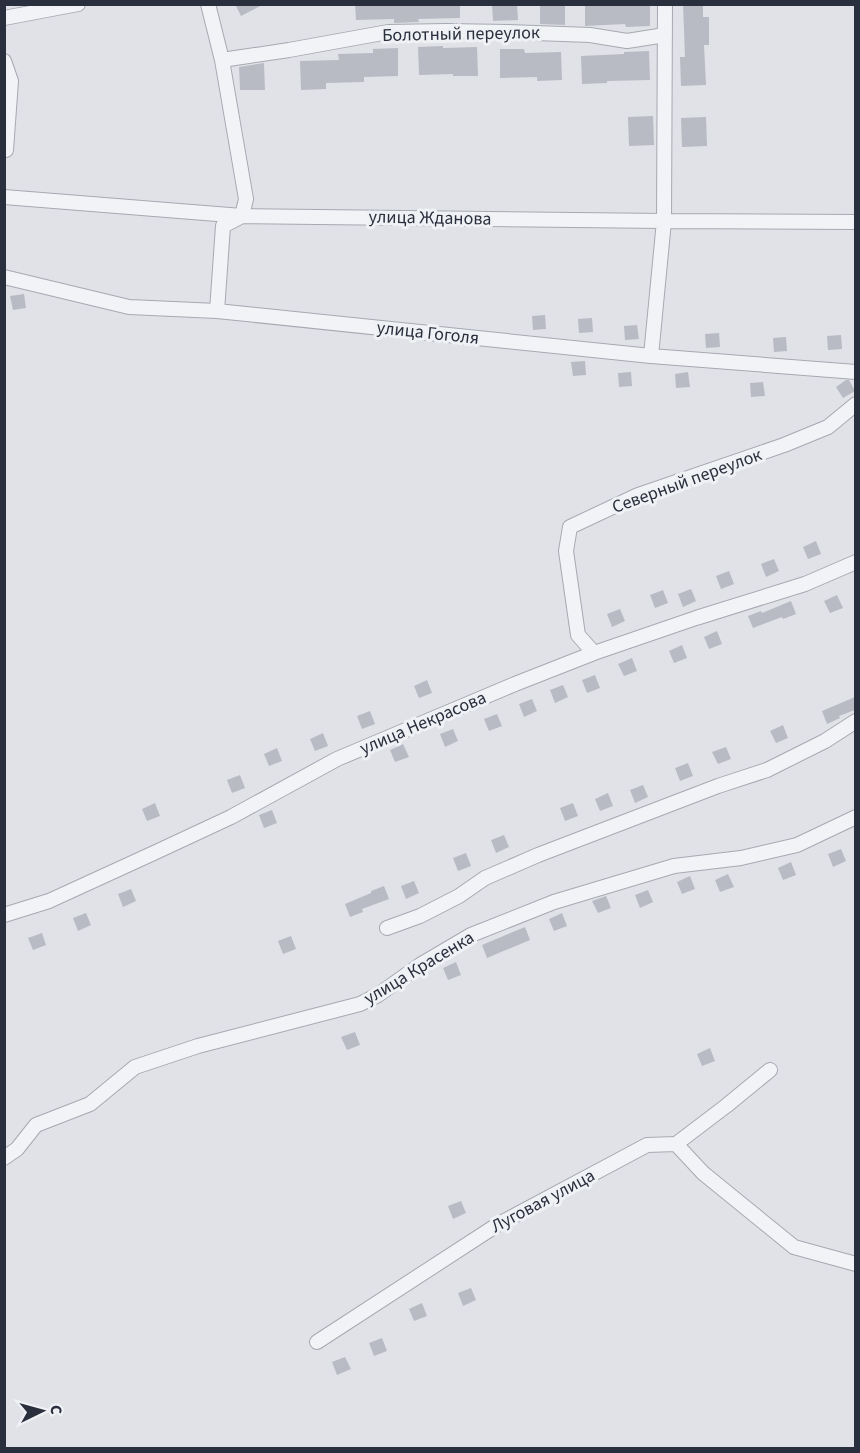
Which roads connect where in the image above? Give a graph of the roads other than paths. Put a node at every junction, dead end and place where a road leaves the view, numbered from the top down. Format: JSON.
{"nodes":[{"id":1,"x":78,"y":4,"type":"edge"},
{"id":2,"x":208,"y":4,"type":"edge"},
{"id":3,"x":665,"y":4,"type":"edge"},
{"id":4,"x":4,"y":18,"type":"edge"},
{"id":5,"x":665,"y":35,"type":"junction"},
{"id":6,"x":222,"y":60,"type":"junction"},
{"id":7,"x":4,"y":61,"type":"edge"},
{"id":8,"x":5,"y":152,"type":"edge"},
{"id":9,"x":4,"y":197,"type":"edge"},
{"id":10,"x":242,"y":216,"type":"junction"},
{"id":11,"x":664,"y":221,"type":"junction"},
{"id":12,"x":855,"y":222,"type":"edge"},
{"id":13,"x":4,"y":277,"type":"edge"},
{"id":14,"x":218,"y":311,"type":"junction"},
{"id":15,"x":651,"y":356,"type":"junction"},
{"id":16,"x":855,"y":372,"type":"edge"},
{"id":17,"x":855,"y":404,"type":"edge"},
{"id":18,"x":855,"y":562,"type":"edge"},
{"id":19,"x":594,"y":653,"type":"junction"},
{"id":20,"x":855,"y":721,"type":"edge"},
{"id":21,"x":855,"y":818,"type":"edge"},
{"id":22,"x":4,"y":915,"type":"edge"},
{"id":23,"x":387,"y":928,"type":"dead end"},
{"id":24,"x":770,"y":1070,"type":"dead end"},
{"id":25,"x":676,"y":1144,"type":"junction"},
{"id":26,"x":4,"y":1158,"type":"edge"},
{"id":27,"x":855,"y":1264,"type":"edge"},
{"id":28,"x":317,"y":1342,"type":"dead end"}],
"edges":[{"from":1,"to":4,"type":"street"},
{"from":2,"to":6,"type":"street"},
{"from":3,"to":5,"type":"street"},
{"from":5,"to":6,"type":"street","name":"Болотный переулок"},
{"from":5,"to":11,"type":"street"},
{"from":6,"to":10,"type":"street"},
{"from":7,"to":8,"type":"street"},
{"from":9,"to":10,"type":"street","name":"улица Жданова"},
{"from":10,"to":11,"type":"street","name":"улица Жданова"},
{"from":10,"to":14,"type":"street"},
{"from":11,"to":12,"type":"street","name":"улица Жданова"},
{"from":11,"to":15,"type":"street"},
{"from":13,"to":14,"type":"street","name":"улица Гоголя"},
{"from":14,"to":15,"type":"street","name":"улица Гоголя"},
{"from":15,"to":16,"type":"street","name":"улица Гоголя"},
{"from":17,"to":19,"type":"street","name":"Северный переулок"},
{"from":18,"to":19,"type":"street","name":"улица Некрасова"},
{"from":19,"to":22,"type":"street","name":"улица Некрасова"},
{"from":20,"to":23,"type":"street"},
{"from":21,"to":26,"type":"street","name":"улица Красенка"},
{"from":24,"to":25,"type":"street"},
{"from":25,"to":27,"type":"street"},
{"from":25,"to":28,"type":"street","name":"Луговая улица"}]}
